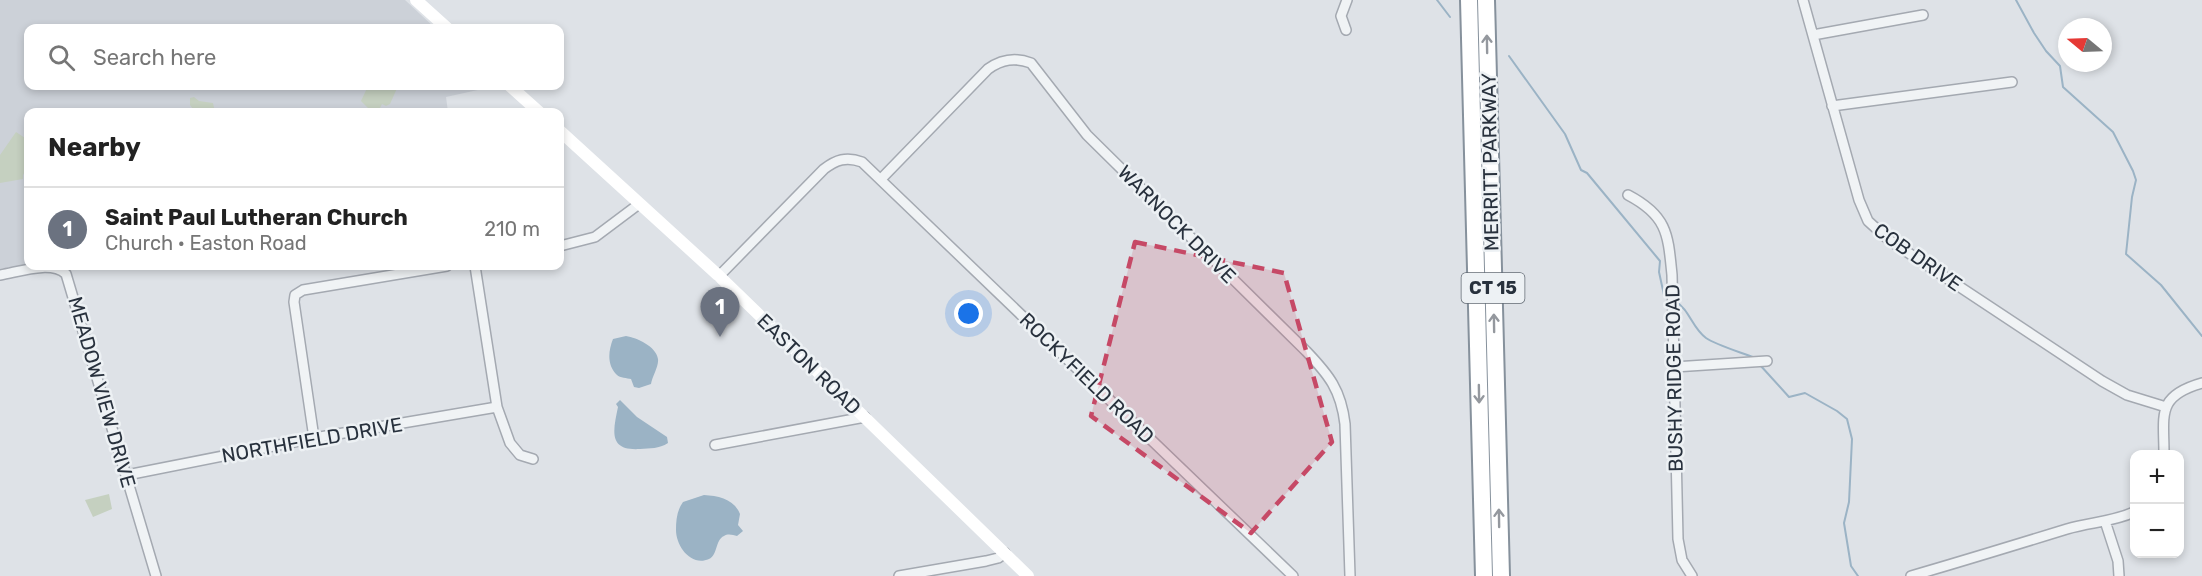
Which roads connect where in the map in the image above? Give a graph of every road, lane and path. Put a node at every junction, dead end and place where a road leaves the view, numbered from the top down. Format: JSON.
{"nodes":[{"id":1,"x":416,"y":0,"type":"edge"},
{"id":2,"x":1347,"y":0,"type":"edge"},
{"id":3,"x":1469,"y":0,"type":"edge"},
{"id":4,"x":1486,"y":0,"type":"edge"},
{"id":5,"x":1803,"y":0,"type":"edge"},
{"id":6,"x":1923,"y":15,"type":"dead end"},
{"id":7,"x":443,"y":24,"type":"edge"},
{"id":8,"x":1346,"y":30,"type":"dead end"},
{"id":9,"x":1813,"y":35,"type":"junction"},
{"id":10,"x":2012,"y":82,"type":"dead end"},
{"id":11,"x":514,"y":90,"type":"edge"},
{"id":12,"x":1832,"y":106,"type":"junction"},
{"id":13,"x":535,"y":108,"type":"edge"},
{"id":14,"x":564,"y":135,"type":"edge"},
{"id":15,"x":881,"y":179,"type":"junction"},
{"id":16,"x":1628,"y":195,"type":"dead end"},
{"id":17,"x":639,"y":204,"type":"junction"},
{"id":18,"x":564,"y":246,"type":"edge"},
{"id":19,"x":31,"y":270,"type":"edge"},
{"id":20,"x":62,"y":270,"type":"edge"},
{"id":21,"x":423,"y":270,"type":"edge"},
{"id":22,"x":477,"y":270,"type":"edge"},
{"id":23,"x":0,"y":275,"type":"edge"},
{"id":24,"x":719,"y":276,"type":"junction"},
{"id":25,"x":1765,"y":361,"type":"dead end"},
{"id":26,"x":1674,"y":367,"type":"junction"},
{"id":27,"x":2202,"y":384,"type":"edge"},
{"id":28,"x":497,"y":407,"type":"junction"},
{"id":29,"x":2166,"y":407,"type":"junction"},
{"id":30,"x":865,"y":417,"type":"junction"},
{"id":31,"x":314,"y":438,"type":"junction"},
{"id":32,"x":715,"y":445,"type":"dead end"},
{"id":33,"x":2164,"y":450,"type":"edge"},
{"id":34,"x":533,"y":459,"type":"dead end"},
{"id":35,"x":127,"y":475,"type":"junction"},
{"id":36,"x":2130,"y":513,"type":"edge"},
{"id":37,"x":2105,"y":521,"type":"junction"},
{"id":38,"x":1005,"y":553,"type":"junction"},
{"id":39,"x":156,"y":576,"type":"edge"},
{"id":40,"x":898,"y":576,"type":"edge"},
{"id":41,"x":1028,"y":576,"type":"edge"},
{"id":42,"x":1293,"y":576,"type":"edge"},
{"id":43,"x":1350,"y":576,"type":"edge"},
{"id":44,"x":1484,"y":576,"type":"edge"},
{"id":45,"x":1501,"y":576,"type":"edge"},
{"id":46,"x":1692,"y":576,"type":"edge"},
{"id":47,"x":1911,"y":576,"type":"edge"},
{"id":48,"x":2119,"y":576,"type":"edge"}],
"edges":[{"from":1,"to":7,"type":"main road"},
{"from":2,"to":8,"type":"street"},
{"from":3,"to":44,"type":"highway","name":"MERRITT PARKWAY","number":"CT 15","one_way":true},
{"from":45,"to":4,"type":"highway","name":"MERRITT PARKWAY","number":"CT 15","one_way":true},
{"from":5,"to":9,"type":"street","name":"COB DRIVE"},
{"from":6,"to":9,"type":"street"},
{"from":9,"to":12,"type":"street","name":"COB DRIVE"},
{"from":10,"to":12,"type":"street"},
{"from":11,"to":13,"type":"main road"},
{"from":12,"to":29,"type":"street","name":"COB DRIVE"},
{"from":14,"to":17,"type":"main road","name":"EASTON ROAD"},
{"from":15,"to":24,"type":"street","name":"ROCKYFIELD ROAD"},
{"from":15,"to":42,"type":"street","name":"ROCKYFIELD ROAD"},
{"from":15,"to":43,"type":"street","name":"WARNOCK DRIVE"},
{"from":16,"to":26,"type":"street","name":"BUSHY RIDGE ROAD"},
{"from":17,"to":18,"type":"street"},
{"from":17,"to":24,"type":"main road","name":"EASTON ROAD"},
{"from":19,"to":23,"type":"street","name":"MEADOW VIEW DRIVE"},
{"from":20,"to":35,"type":"street","name":"MEADOW VIEW DRIVE"},
{"from":21,"to":31,"type":"street"},
{"from":22,"to":28,"type":"street"},
{"from":24,"to":30,"type":"main road","name":"EASTON ROAD"},
{"from":25,"to":26,"type":"street"},
{"from":26,"to":46,"type":"street","name":"BUSHY RIDGE ROAD"},
{"from":27,"to":29,"type":"street"},
{"from":28,"to":31,"type":"street","name":"NORTHFIELD DRIVE"},
{"from":28,"to":34,"type":"street"},
{"from":29,"to":33,"type":"street"},
{"from":30,"to":32,"type":"street"},
{"from":30,"to":38,"type":"main road","name":"EASTON ROAD"},
{"from":31,"to":35,"type":"street","name":"NORTHFIELD DRIVE"},
{"from":35,"to":39,"type":"street","name":"MEADOW VIEW DRIVE"},
{"from":36,"to":37,"type":"street"},
{"from":37,"to":47,"type":"street"},
{"from":37,"to":48,"type":"street"},
{"from":38,"to":40,"type":"street"},
{"from":38,"to":41,"type":"main road","name":"EASTON ROAD"}]}
